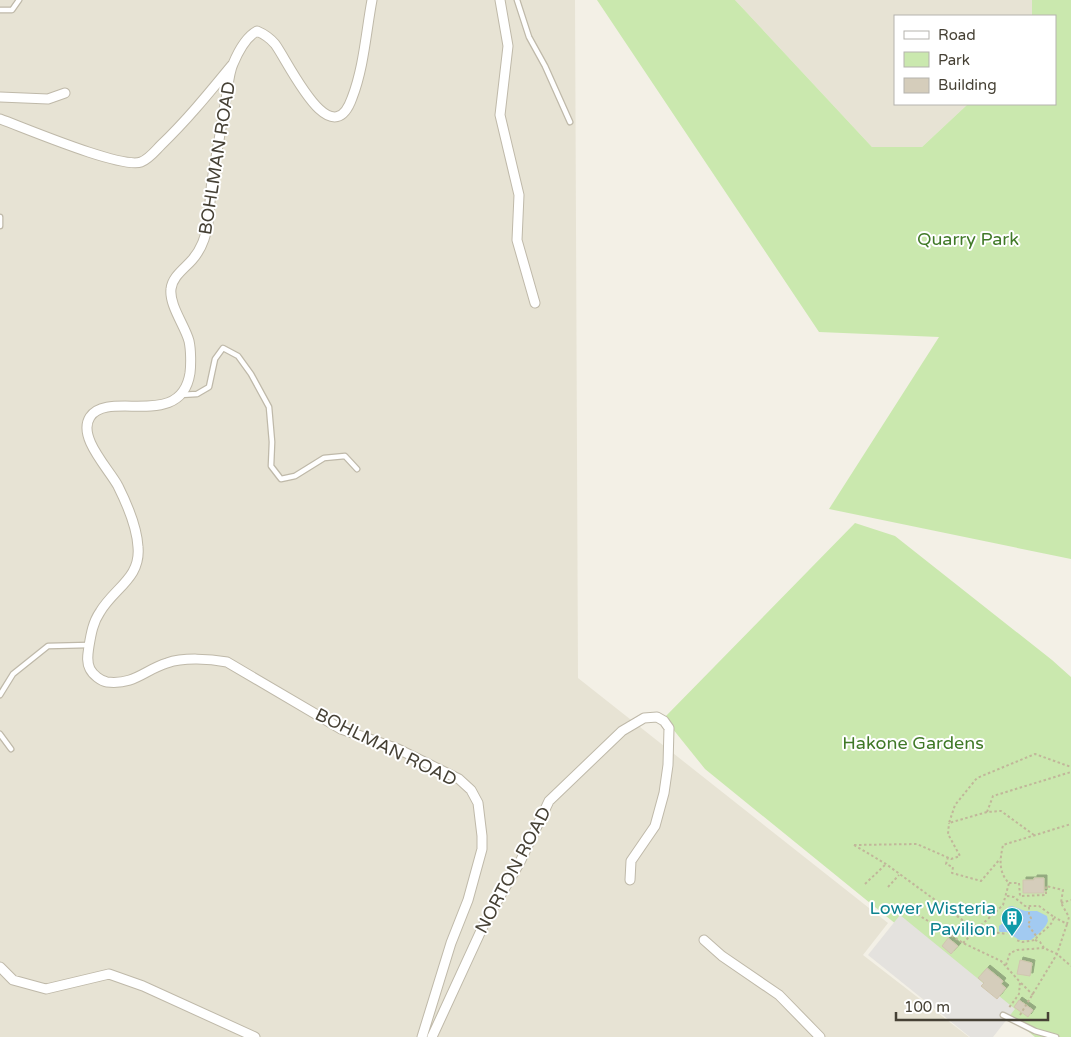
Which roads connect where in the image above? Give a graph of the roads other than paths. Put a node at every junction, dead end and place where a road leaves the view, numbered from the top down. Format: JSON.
{"nodes":[{"id":1,"x":19,"y":0,"type":"edge"},
{"id":2,"x":372,"y":0,"type":"edge"},
{"id":3,"x":500,"y":0,"type":"edge"},
{"id":4,"x":517,"y":0,"type":"edge"},
{"id":5,"x":0,"y":10,"type":"edge"},
{"id":6,"x":232,"y":65,"type":"junction"},
{"id":7,"x":65,"y":93,"type":"dead end"},
{"id":8,"x":0,"y":97,"type":"edge"},
{"id":9,"x":0,"y":119,"type":"edge"},
{"id":10,"x":570,"y":122,"type":"dead end"},
{"id":11,"x":0,"y":218,"type":"edge"},
{"id":12,"x":0,"y":226,"type":"edge"},
{"id":13,"x":535,"y":303,"type":"dead end"},
{"id":14,"x":178,"y":396,"type":"junction"},
{"id":15,"x":357,"y":469,"type":"dead end"},
{"id":16,"x":89,"y":645,"type":"junction"},
{"id":17,"x":0,"y":695,"type":"edge"},
{"id":18,"x":0,"y":734,"type":"edge"},
{"id":19,"x":11,"y":749,"type":"dead end"},
{"id":20,"x":630,"y":880,"type":"dead end"},
{"id":21,"x":704,"y":940,"type":"dead end"},
{"id":22,"x":0,"y":967,"type":"edge"},
{"id":23,"x":1003,"y":1015,"type":"road end"},
{"id":24,"x":255,"y":1037,"type":"edge"},
{"id":25,"x":422,"y":1037,"type":"edge"},
{"id":26,"x":432,"y":1037,"type":"edge"},
{"id":27,"x":820,"y":1037,"type":"edge"},
{"id":28,"x":1056,"y":1037,"type":"edge"}],
"edges":[{"from":1,"to":5,"type":"lane"},
{"from":2,"to":6,"type":"street","name":"BOHLMAN ROAD"},
{"from":3,"to":13,"type":"street"},
{"from":4,"to":10,"type":"lane"},
{"from":6,"to":9,"type":"street"},
{"from":6,"to":14,"type":"street","name":"BOHLMAN ROAD"},
{"from":7,"to":8,"type":"street"},
{"from":11,"to":12,"type":"lane"},
{"from":14,"to":15,"type":"lane"},
{"from":14,"to":16,"type":"street","name":"BOHLMAN ROAD"},
{"from":16,"to":17,"type":"lane"},
{"from":16,"to":25,"type":"street","name":"BOHLMAN ROAD"},
{"from":18,"to":19,"type":"lane"},
{"from":20,"to":26,"type":"street","name":"NORTON ROAD"},
{"from":21,"to":27,"type":"street"},
{"from":22,"to":24,"type":"street"},
{"from":23,"to":28,"type":"lane"}]}
